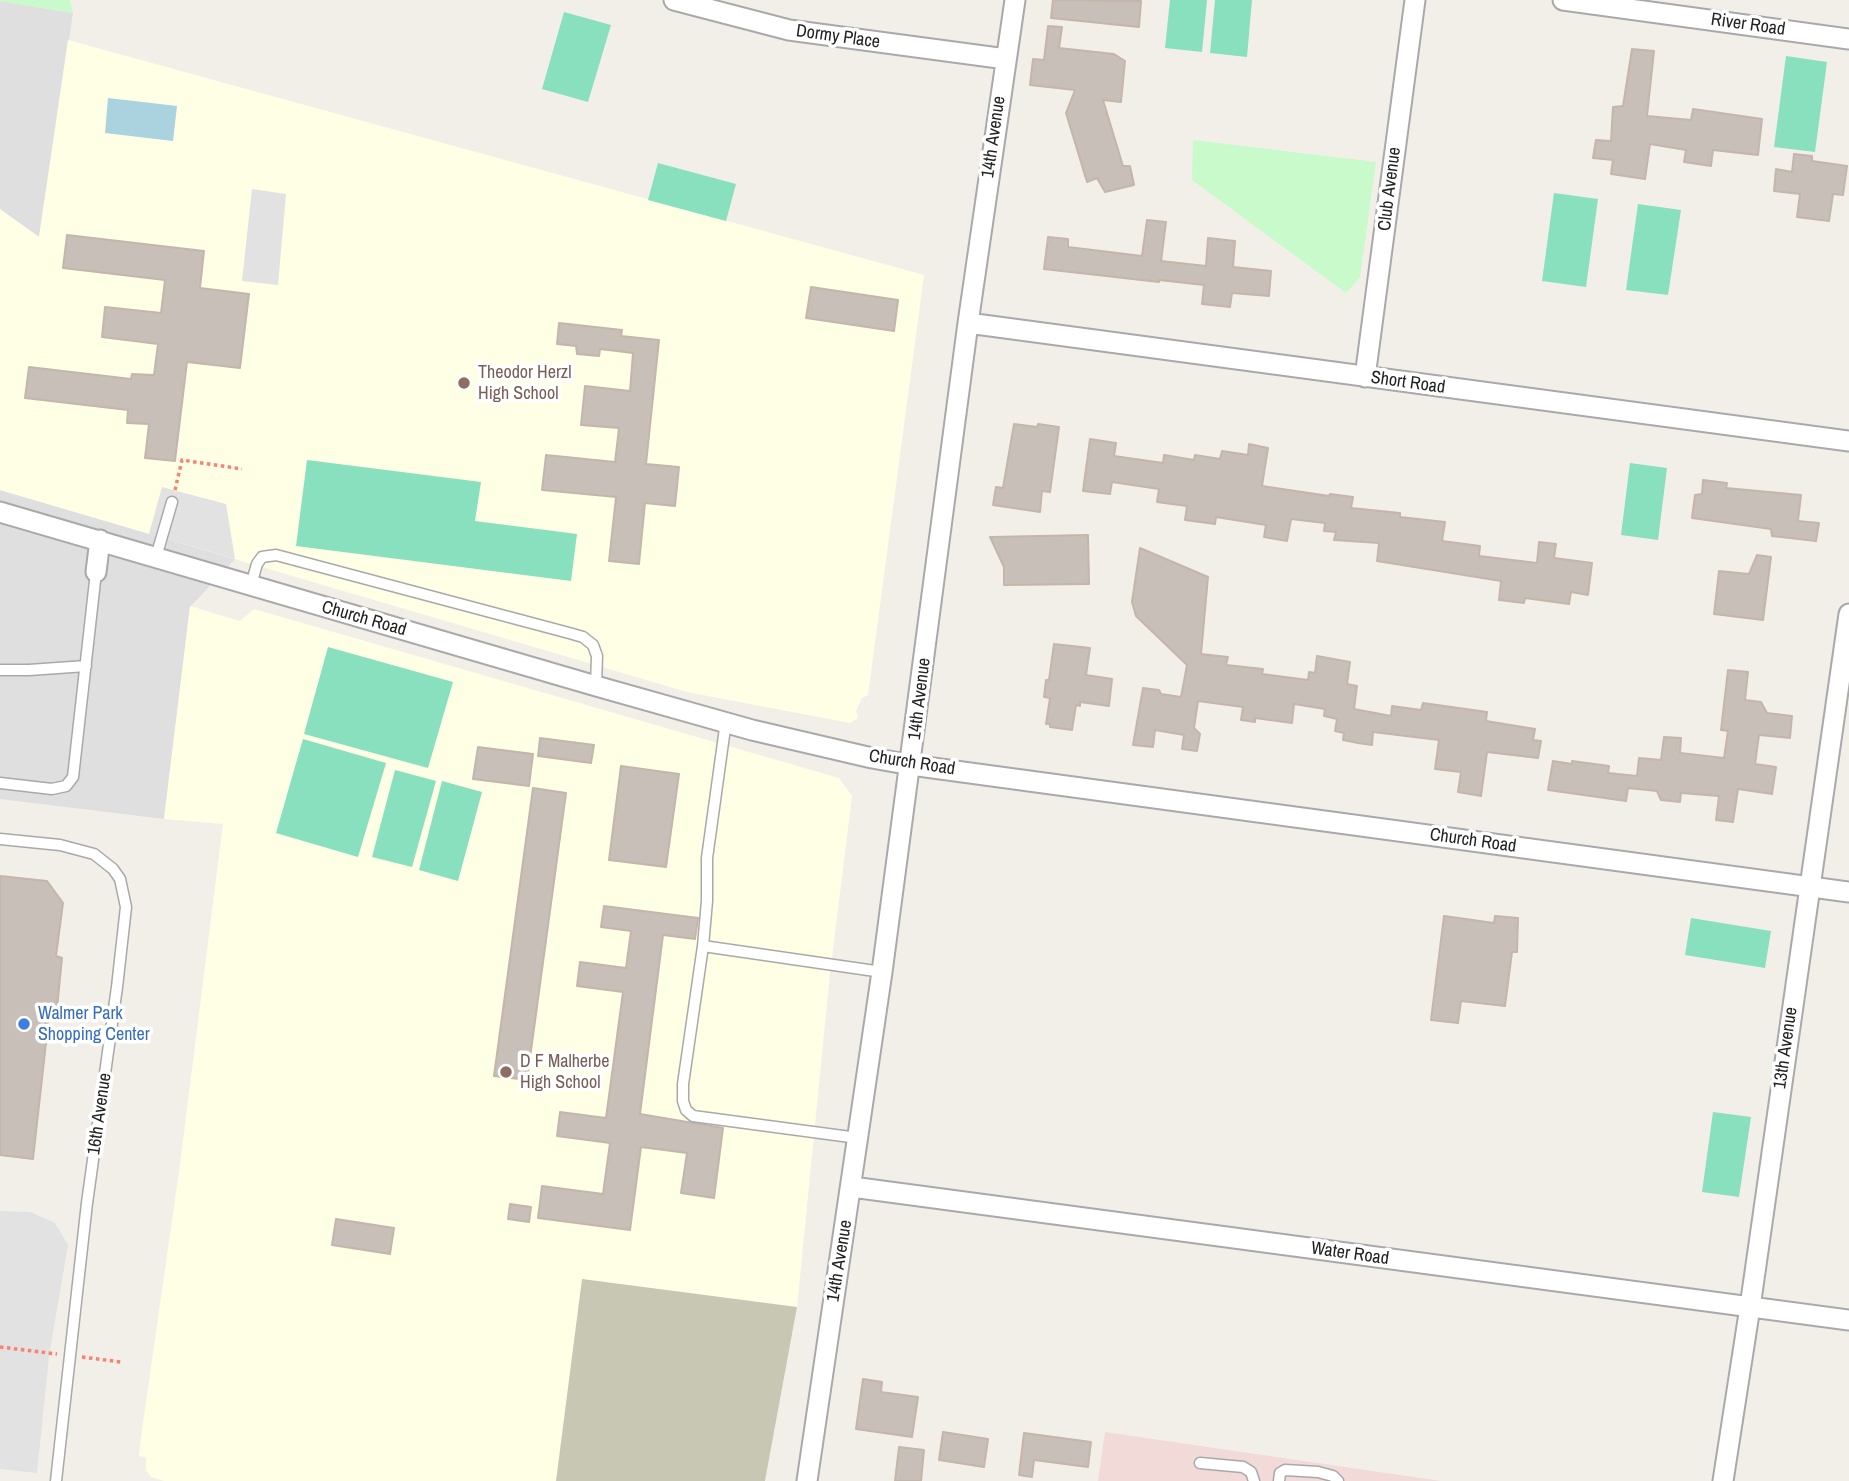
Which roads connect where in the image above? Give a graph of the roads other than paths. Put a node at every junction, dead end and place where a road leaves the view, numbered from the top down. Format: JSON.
{"nodes":[{"id":1,"x":674,"y":0,"type":"edge"},
{"id":2,"x":1014,"y":0,"type":"edge"},
{"id":3,"x":1415,"y":0,"type":"edge"},
{"id":4,"x":1563,"y":0,"type":"edge"},
{"id":5,"x":1849,"y":39,"type":"edge"},
{"id":6,"x":1006,"y":59,"type":"junction"},
{"id":7,"x":968,"y":323,"type":"junction"},
{"id":8,"x":1365,"y":377,"type":"junction"},
{"id":9,"x":1849,"y":441,"type":"edge"},
{"id":10,"x":172,"y":502,"type":"road end"},
{"id":11,"x":0,"y":512,"type":"edge"},
{"id":12,"x":100,"y":540,"type":"junction"},
{"id":13,"x":156,"y":557,"type":"junction"},
{"id":14,"x":96,"y":572,"type":"joint"},
{"id":15,"x":251,"y":585,"type":"junction"},
{"id":16,"x":1849,"y":614,"type":"edge"},
{"id":17,"x":86,"y":666,"type":"junction"},
{"id":18,"x":0,"y":670,"type":"edge"},
{"id":19,"x":596,"y":686,"type":"junction"},
{"id":20,"x":726,"y":721,"type":"junction"},
{"id":21,"x":911,"y":765,"type":"junction"},
{"id":22,"x":0,"y":783,"type":"edge"},
{"id":23,"x":0,"y":839,"type":"edge"},
{"id":24,"x":1809,"y":887,"type":"junction"},
{"id":25,"x":1849,"y":892,"type":"edge"},
{"id":26,"x":703,"y":946,"type":"junction"},
{"id":27,"x":882,"y":972,"type":"junction"},
{"id":28,"x":859,"y":1138,"type":"junction"},
{"id":29,"x":852,"y":1187,"type":"junction"},
{"id":30,"x":1750,"y":1307,"type":"junction"},
{"id":31,"x":1849,"y":1320,"type":"edge"},
{"id":32,"x":1200,"y":1462,"type":"dead end"},
{"id":33,"x":56,"y":1481,"type":"edge"},
{"id":34,"x":807,"y":1481,"type":"edge"},
{"id":35,"x":1254,"y":1481,"type":"edge"},
{"id":36,"x":1279,"y":1481,"type":"edge"},
{"id":37,"x":1338,"y":1481,"type":"edge"},
{"id":38,"x":1723,"y":1481,"type":"edge"}],
"edges":[{"from":1,"to":6,"type":"street","name":"Dormy Place"},
{"from":2,"to":6,"type":"street","name":"14th Avenue"},
{"from":3,"to":8,"type":"street","name":"Club Avenue"},
{"from":4,"to":5,"type":"street","name":"River Road"},
{"from":6,"to":7,"type":"street","name":"14th Avenue"},
{"from":7,"to":8,"type":"street","name":"Short Road"},
{"from":7,"to":21,"type":"street","name":"14th Avenue"},
{"from":8,"to":9,"type":"street","name":"Short Road"},
{"from":10,"to":13,"type":"lane"},
{"from":11,"to":12,"type":"street","name":"Church Road"},
{"from":12,"to":13,"type":"street","name":"Church Road"},
{"from":12,"to":14,"type":"street"},
{"from":13,"to":15,"type":"street","name":"Church Road"},
{"from":14,"to":17,"type":"lane"},
{"from":15,"to":19,"type":"street","name":"Church Road"},
{"from":15,"to":19,"type":"lane"},
{"from":16,"to":24,"type":"street","name":"13th Avenue"},
{"from":17,"to":18,"type":"lane"},
{"from":17,"to":22,"type":"lane"},
{"from":19,"to":20,"type":"street","name":"Church Road"},
{"from":20,"to":21,"type":"street","name":"Church Road"},
{"from":20,"to":26,"type":"lane"},
{"from":21,"to":24,"type":"street","name":"Church Road"},
{"from":21,"to":27,"type":"street","name":"14th Avenue"},
{"from":23,"to":33,"type":"lane","name":"16th Avenue"},
{"from":24,"to":25,"type":"street","name":"Church Road"},
{"from":24,"to":30,"type":"street","name":"13th Avenue"},
{"from":26,"to":27,"type":"lane"},
{"from":26,"to":28,"type":"lane"},
{"from":27,"to":28,"type":"street","name":"14th Avenue"},
{"from":28,"to":29,"type":"street","name":"14th Avenue"},
{"from":29,"to":30,"type":"street","name":"Water Road"},
{"from":29,"to":34,"type":"street","name":"14th Avenue"},
{"from":30,"to":31,"type":"street","name":"Water Road"},
{"from":30,"to":38,"type":"street","name":"13th Avenue"},
{"from":32,"to":35,"type":"lane"},
{"from":36,"to":37,"type":"lane"}]}
